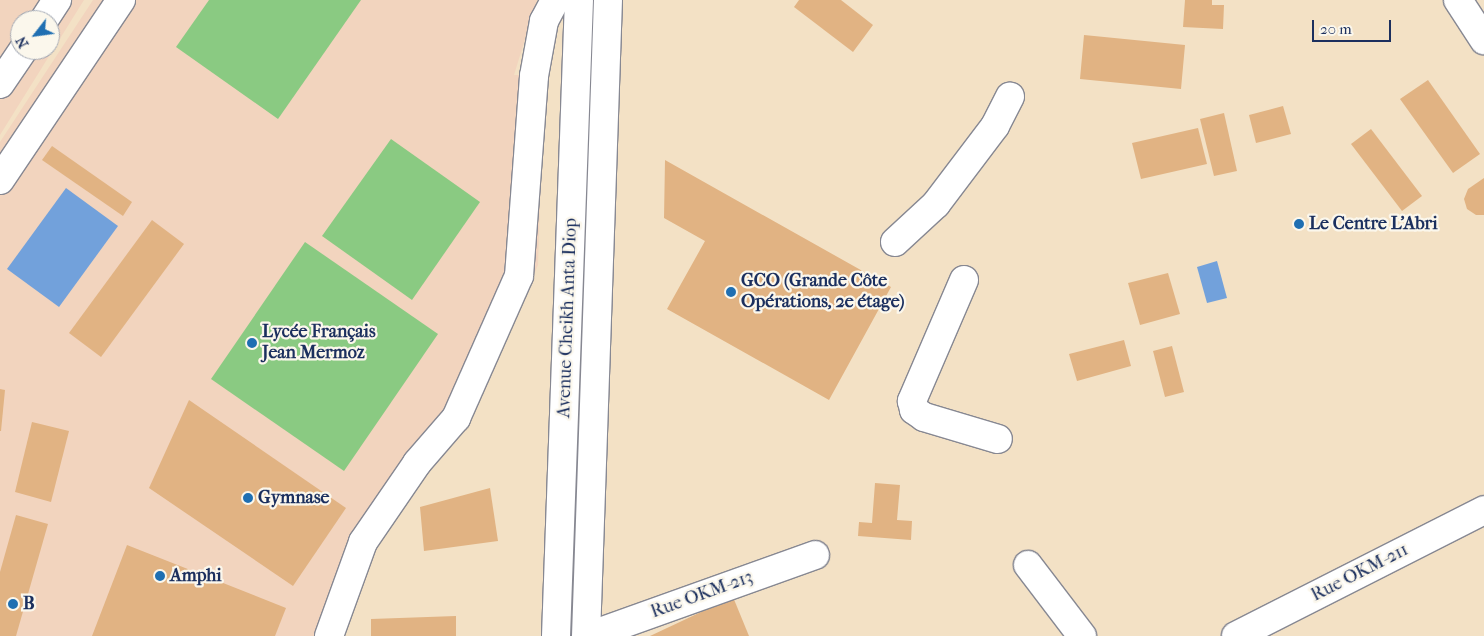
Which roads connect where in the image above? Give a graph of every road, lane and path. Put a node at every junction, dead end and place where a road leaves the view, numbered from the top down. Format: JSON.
{"nodes":[{"id":1,"x":121,"y":0,"type":"edge"},
{"id":2,"x":555,"y":0,"type":"edge"},
{"id":3,"x":579,"y":0,"type":"edge"},
{"id":4,"x":608,"y":0,"type":"edge"},
{"id":5,"x":1458,"y":0,"type":"edge"},
{"id":6,"x":1484,"y":40,"type":"edge"},
{"id":7,"x":16,"y":60,"type":"edge"},
{"id":8,"x":0,"y":84,"type":"edge"},
{"id":9,"x":1010,"y":97,"type":"dead end"},
{"id":10,"x":0,"y":180,"type":"edge"},
{"id":11,"x":895,"y":242,"type":"dead end"},
{"id":12,"x":964,"y":280,"type":"dead end"},
{"id":13,"x":998,"y":440,"type":"dead end"},
{"id":14,"x":1484,"y":510,"type":"edge"},
{"id":15,"x":815,"y":555,"type":"dead end"},
{"id":16,"x":1028,"y":566,"type":"dead end"},
{"id":17,"x":329,"y":636,"type":"edge"},
{"id":18,"x":556,"y":636,"type":"edge"},
{"id":19,"x":587,"y":636,"type":"edge"},
{"id":20,"x":1082,"y":636,"type":"edge"},
{"id":21,"x":1236,"y":636,"type":"edge"}],
"edges":[{"from":1,"to":10,"type":"street"},
{"from":2,"to":17,"type":"street"},
{"from":3,"to":18,"type":"street","name":"Avenue Cheikh Anta Diop"},
{"from":4,"to":19,"type":"street","name":"Avenue Cheikh Anta Diop"},
{"from":5,"to":6,"type":"street"},
{"from":7,"to":8,"type":"street"},
{"from":9,"to":11,"type":"street"},
{"from":12,"to":13,"type":"street"},
{"from":14,"to":21,"type":"street","name":"Rue OKM-211"},
{"from":15,"to":19,"type":"street","name":"Rue OKM-213"},
{"from":16,"to":20,"type":"street"}]}
